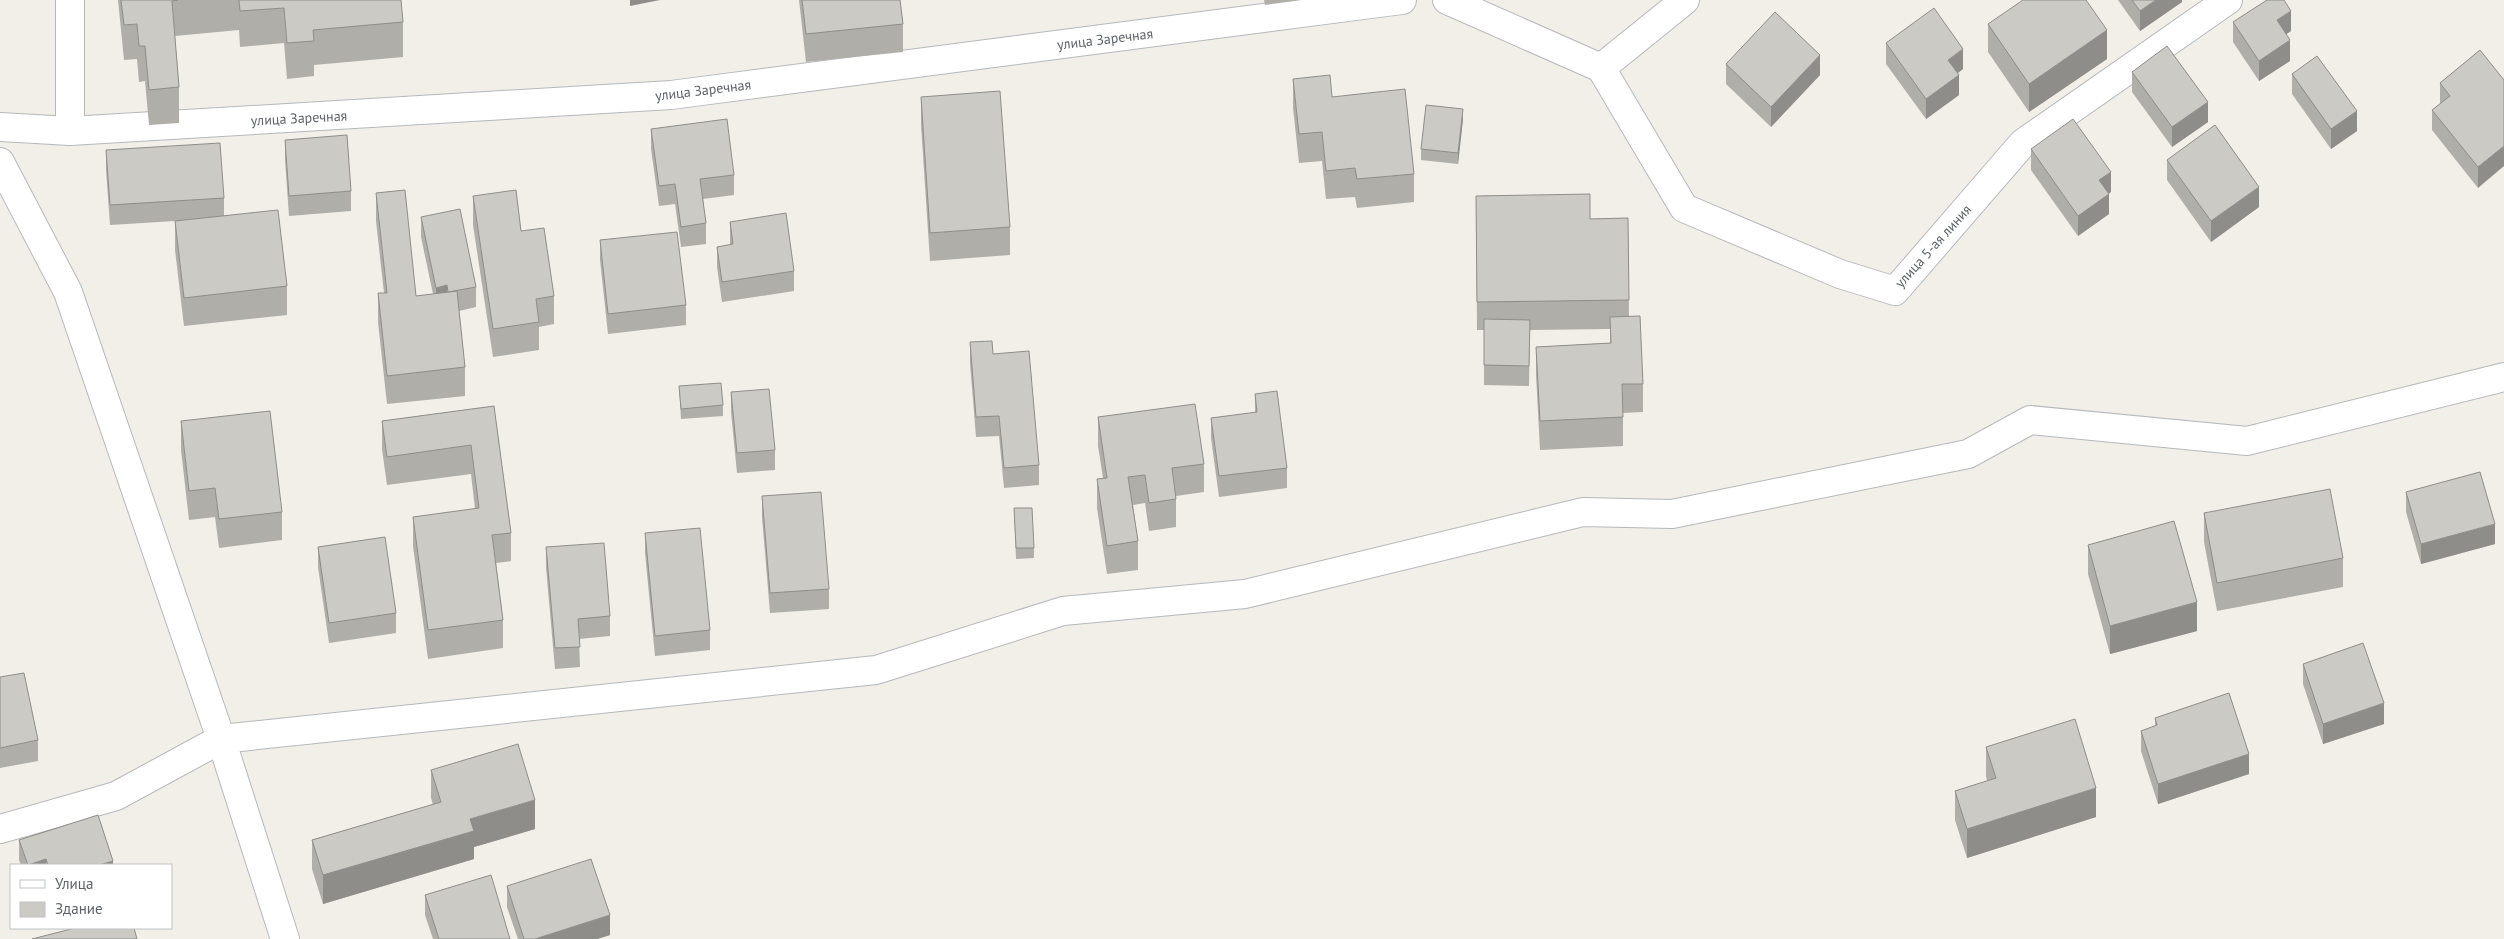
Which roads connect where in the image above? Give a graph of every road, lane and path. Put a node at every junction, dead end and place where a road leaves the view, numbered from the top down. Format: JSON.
{"nodes":[{"id":1,"x":70,"y":0,"type":"edge"},
{"id":2,"x":1402,"y":0,"type":"edge"},
{"id":3,"x":1447,"y":0,"type":"edge"},
{"id":4,"x":1685,"y":0,"type":"edge"},
{"id":5,"x":2228,"y":0,"type":"edge"},
{"id":6,"x":1601,"y":68,"type":"junction"},
{"id":7,"x":0,"y":127,"type":"edge"},
{"id":8,"x":70,"y":131,"type":"junction"},
{"id":9,"x":0,"y":162,"type":"edge"},
{"id":10,"x":2504,"y":377,"type":"edge"},
{"id":11,"x":222,"y":738,"type":"junction"},
{"id":12,"x":0,"y":829,"type":"edge"},
{"id":13,"x":285,"y":939,"type":"edge"}],
"edges":[{"from":1,"to":8,"type":"street"},
{"from":2,"to":8,"type":"street","name":"улица Заречная"},
{"from":3,"to":6,"type":"street"},
{"from":4,"to":6,"type":"street"},
{"from":5,"to":6,"type":"street","name":"улица 5-ая линия"},
{"from":7,"to":8,"type":"street","name":"улица Заречная"},
{"from":9,"to":11,"type":"street"},
{"from":10,"to":11,"type":"street"},
{"from":11,"to":12,"type":"street"},
{"from":11,"to":13,"type":"street"}]}
